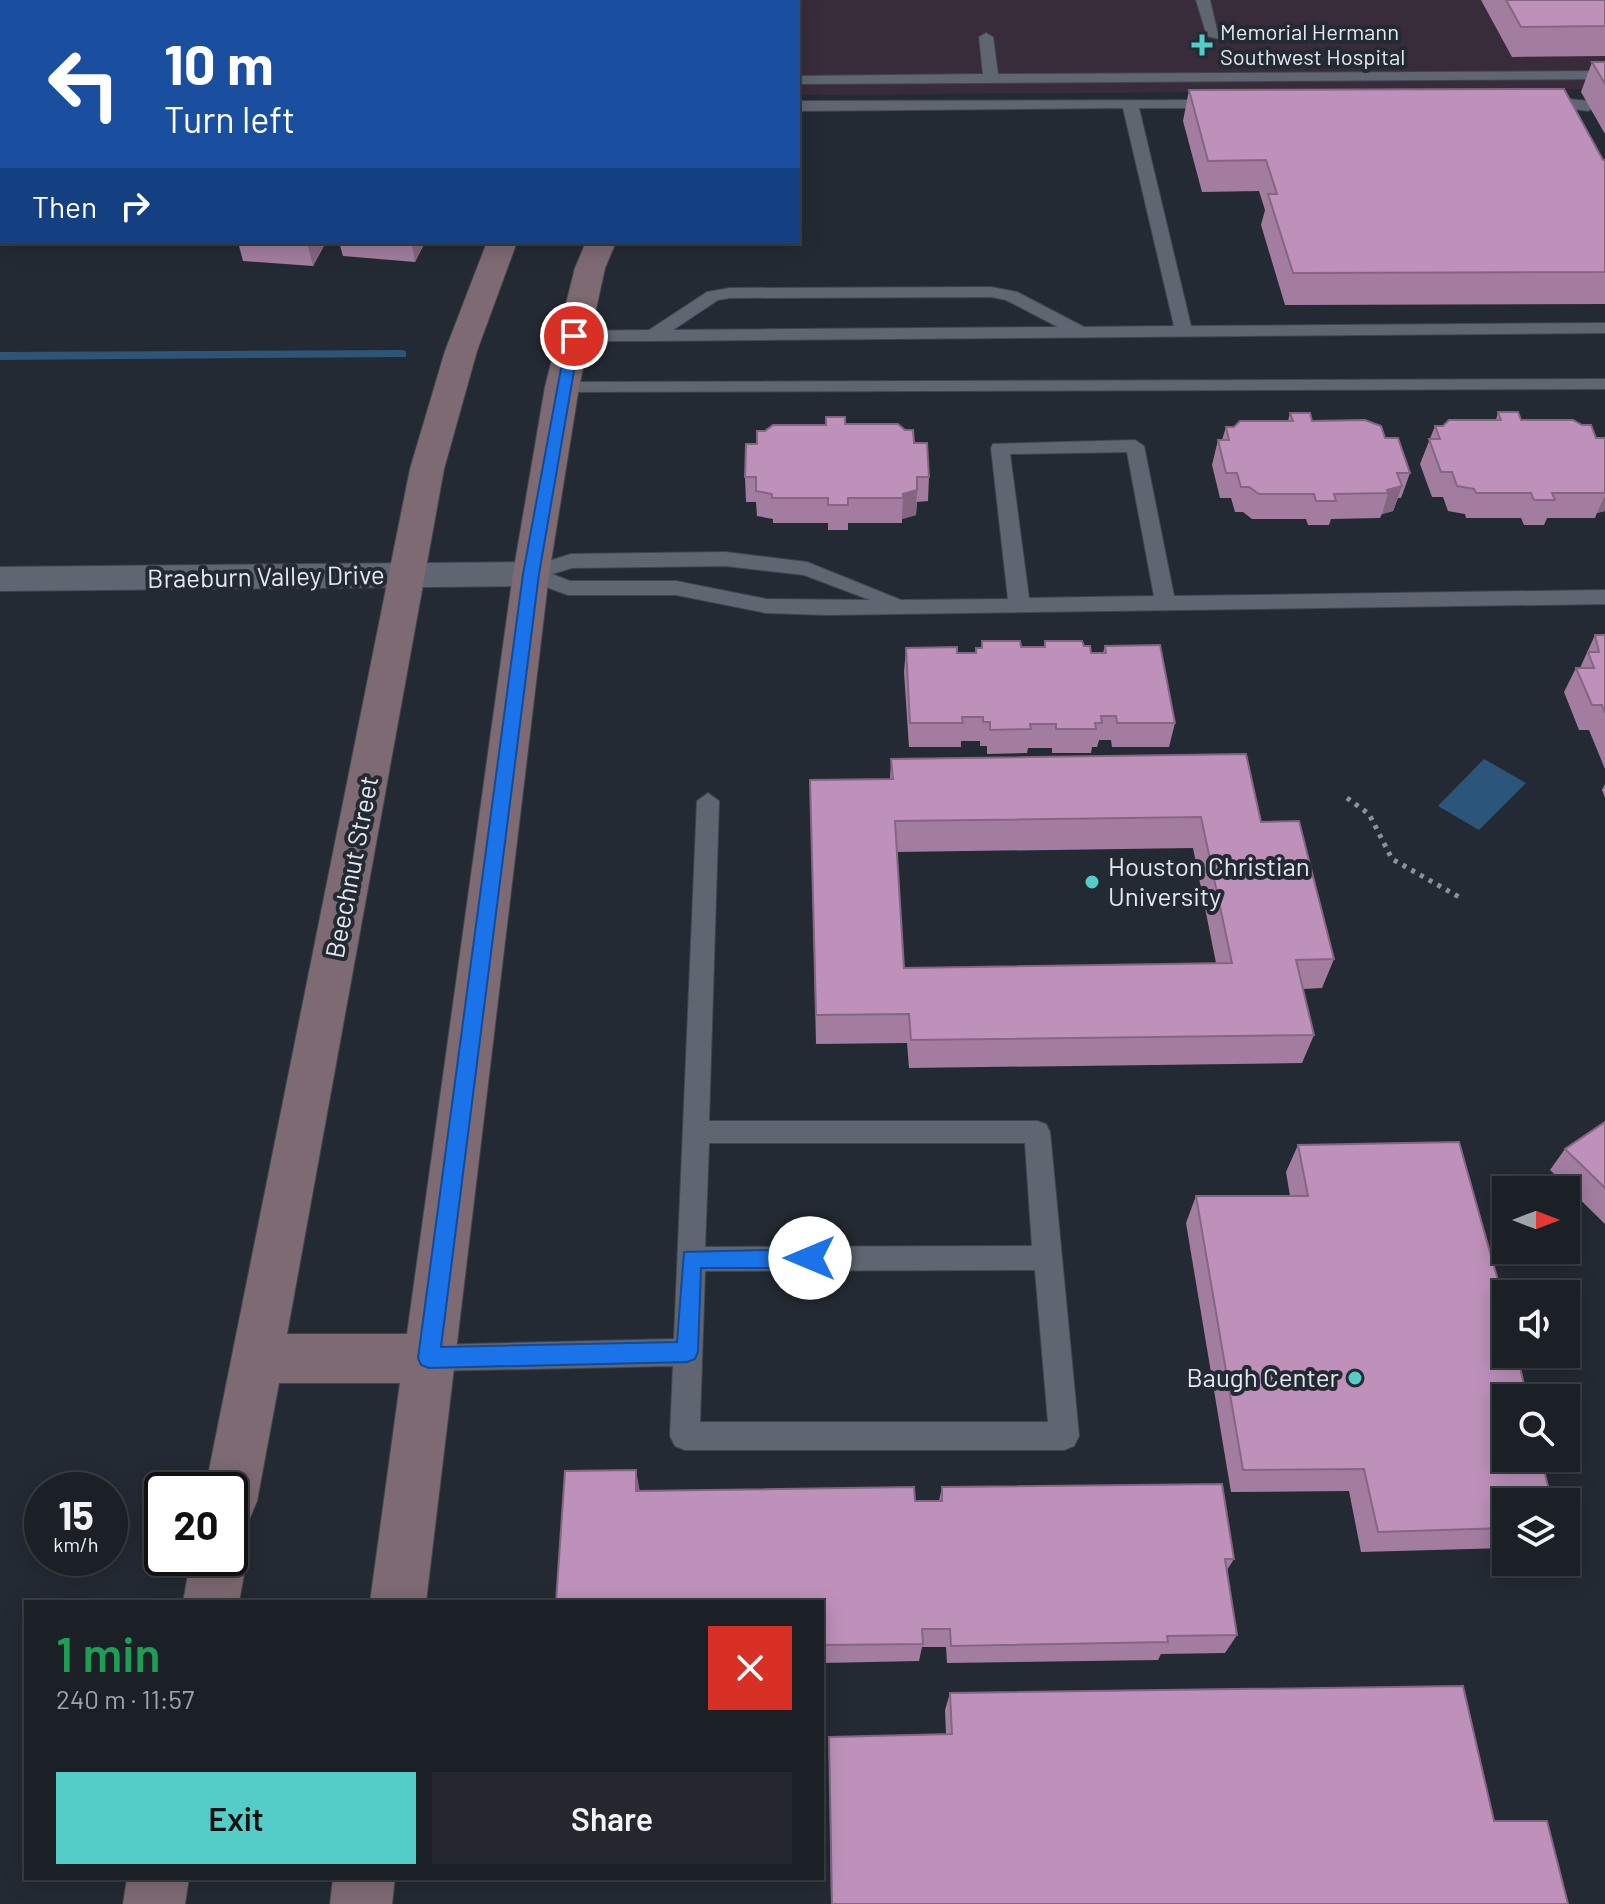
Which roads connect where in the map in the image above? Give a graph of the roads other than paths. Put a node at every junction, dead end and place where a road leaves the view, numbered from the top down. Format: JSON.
{"nodes":[{"id":1,"x":1203,"y":0,"type":"edge"},
{"id":2,"x":1214,"y":36,"type":"dead end"},
{"id":3,"x":986,"y":37,"type":"dead end"},
{"id":4,"x":1605,"y":75,"type":"edge"},
{"id":5,"x":991,"y":79,"type":"junction"},
{"id":6,"x":800,"y":80,"type":"edge"},
{"id":7,"x":1518,"y":101,"type":"edge"},
{"id":8,"x":1238,"y":103,"type":"edge"},
{"id":9,"x":1130,"y":104,"type":"junction"},
{"id":10,"x":800,"y":106,"type":"edge"},
{"id":11,"x":1588,"y":106,"type":"dead end"},
{"id":12,"x":501,"y":244,"type":"edge"},
{"id":13,"x":600,"y":244,"type":"edge"},
{"id":14,"x":1605,"y":328,"type":"edge"},
{"id":15,"x":1080,"y":332,"type":"junction"},
{"id":16,"x":1184,"y":332,"type":"junction"},
{"id":17,"x":574,"y":336,"type":"junction"},
{"id":18,"x":652,"y":336,"type":"junction"},
{"id":19,"x":1605,"y":384,"type":"edge"},
{"id":20,"x":562,"y":387,"type":"junction"},
{"id":21,"x":682,"y":559,"type":"junction"},
{"id":22,"x":531,"y":574,"type":"junction"},
{"id":23,"x":408,"y":575,"type":"junction"},
{"id":24,"x":0,"y":579,"type":"edge"},
{"id":25,"x":676,"y":588,"type":"junction"},
{"id":26,"x":1605,"y":597,"type":"edge"},
{"id":27,"x":1165,"y":602,"type":"junction"},
{"id":28,"x":1019,"y":603,"type":"junction"},
{"id":29,"x":901,"y":604,"type":"junction"},
{"id":30,"x":708,"y":801,"type":"dead end"},
{"id":31,"x":696,"y":1132,"type":"junction"},
{"id":32,"x":1047,"y":1258,"type":"junction"},
{"id":33,"x":691,"y":1259,"type":"junction"},
{"id":34,"x":687,"y":1352,"type":"junction"},
{"id":35,"x":429,"y":1358,"type":"junction"},
{"id":36,"x":257,"y":1359,"type":"junction"},
{"id":37,"x":236,"y":1472,"type":"edge"},
{"id":38,"x":216,"y":1576,"type":"edge"},
{"id":39,"x":211,"y":1600,"type":"edge"},
{"id":40,"x":398,"y":1600,"type":"edge"},
{"id":41,"x":158,"y":1880,"type":"edge"},
{"id":42,"x":364,"y":1880,"type":"edge"},
{"id":43,"x":154,"y":1904,"type":"edge"},
{"id":44,"x":361,"y":1904,"type":"edge"}],
"edges":[{"from":1,"to":2,"type":"lane"},
{"from":3,"to":5,"type":"lane"},
{"from":4,"to":5,"type":"lane"},
{"from":5,"to":6,"type":"lane"},
{"from":7,"to":11,"type":"lane"},
{"from":8,"to":9,"type":"lane"},
{"from":9,"to":10,"type":"lane"},
{"from":9,"to":16,"type":"lane"},
{"from":12,"to":23,"type":"main road","name":"Beechnut Street"},
{"from":13,"to":17,"type":"main road"},
{"from":14,"to":16,"type":"lane"},
{"from":15,"to":16,"type":"lane"},
{"from":15,"to":18,"type":"lane"},
{"from":15,"to":18,"type":"lane"},
{"from":17,"to":18,"type":"lane"},
{"from":17,"to":20,"type":"main road"},
{"from":19,"to":20,"type":"lane"},
{"from":20,"to":22,"type":"main road"},
{"from":21,"to":22,"type":"lane"},
{"from":21,"to":25,"type":"lane"},
{"from":21,"to":29,"type":"lane"},
{"from":22,"to":23,"type":"street","name":"Braeburn Valley Drive"},
{"from":22,"to":25,"type":"lane"},
{"from":22,"to":35,"type":"main road"},
{"from":23,"to":24,"type":"street","name":"Braeburn Valley Drive"},
{"from":23,"to":36,"type":"main road","name":"Beechnut Street"},
{"from":25,"to":29,"type":"lane"},
{"from":26,"to":27,"type":"lane"},
{"from":27,"to":28,"type":"lane"},
{"from":27,"to":28,"type":"lane"},
{"from":28,"to":29,"type":"lane"},
{"from":30,"to":31,"type":"lane"},
{"from":31,"to":32,"type":"lane"},
{"from":31,"to":33,"type":"lane"},
{"from":32,"to":33,"type":"lane"},
{"from":32,"to":34,"type":"lane"},
{"from":33,"to":34,"type":"lane"},
{"from":34,"to":35,"type":"lane"},
{"from":35,"to":36,"type":"main road"},
{"from":35,"to":40,"type":"main road"},
{"from":36,"to":37,"type":"main road","name":"Beechnut Street"},
{"from":38,"to":39,"type":"main road"},
{"from":41,"to":43,"type":"main road"},
{"from":42,"to":44,"type":"main road"}]}
